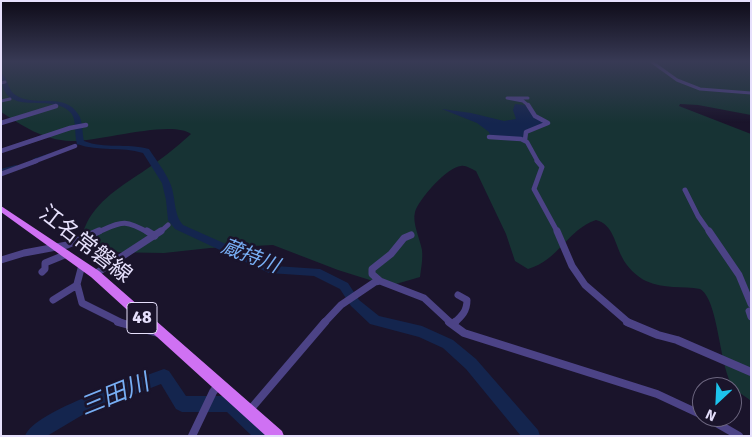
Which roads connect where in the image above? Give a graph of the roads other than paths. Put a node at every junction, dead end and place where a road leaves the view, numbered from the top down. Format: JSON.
{"nodes":[{"id":1,"x":681,"y":82,"type":"edge"},
{"id":2,"x":751,"y":93,"type":"edge"},
{"id":3,"x":528,"y":98,"type":"dead end"},
{"id":4,"x":10,"y":99,"type":"dead end"},
{"id":5,"x":1,"y":101,"type":"edge"},
{"id":6,"x":56,"y":106,"type":"dead end"},
{"id":7,"x":1,"y":123,"type":"edge"},
{"id":8,"x":86,"y":125,"type":"dead end"},
{"id":9,"x":489,"y":137,"type":"dead end"},
{"id":10,"x":525,"y":140,"type":"junction"},
{"id":11,"x":75,"y":146,"type":"dead end"},
{"id":12,"x":1,"y":151,"type":"edge"},
{"id":13,"x":1,"y":174,"type":"edge"},
{"id":14,"x":685,"y":190,"type":"dead end"},
{"id":15,"x":1,"y":208,"type":"edge"},
{"id":16,"x":168,"y":225,"type":"dead end"},
{"id":17,"x":411,"y":235,"type":"dead end"},
{"id":18,"x":155,"y":236,"type":"junction"},
{"id":19,"x":57,"y":247,"type":"junction"},
{"id":20,"x":67,"y":254,"type":"junction"},
{"id":21,"x":1,"y":260,"type":"edge"},
{"id":22,"x":82,"y":265,"type":"junction"},
{"id":23,"x":42,"y":272,"type":"dead end"},
{"id":24,"x":95,"y":274,"type":"junction"},
{"id":25,"x":380,"y":281,"type":"junction"},
{"id":26,"x":77,"y":285,"type":"junction"},
{"id":27,"x":458,"y":295,"type":"dead end"},
{"id":28,"x":53,"y":300,"type":"dead end"},
{"id":29,"x":750,"y":310,"type":"edge"},
{"id":30,"x":452,"y":324,"type":"junction"},
{"id":31,"x":160,"y":334,"type":"junction"},
{"id":32,"x":751,"y":372,"type":"edge"},
{"id":33,"x":219,"y":384,"type":"junction"},
{"id":34,"x":692,"y":410,"type":"edge"},
{"id":35,"x":249,"y":411,"type":"junction"},
{"id":36,"x":723,"y":427,"type":"edge"},
{"id":37,"x":192,"y":436,"type":"edge"},
{"id":38,"x":277,"y":436,"type":"edge"},
{"id":39,"x":739,"y":436,"type":"edge"}],
"edges":[{"from":1,"to":2,"type":"street"},
{"from":3,"to":10,"type":"street"},
{"from":4,"to":5,"type":"street"},
{"from":6,"to":7,"type":"street"},
{"from":8,"to":12,"type":"street"},
{"from":9,"to":10,"type":"street"},
{"from":10,"to":32,"type":"street"},
{"from":11,"to":13,"type":"street"},
{"from":14,"to":29,"type":"street"},
{"from":15,"to":19,"type":"main road","name":"江名常磐線","number":"48"},
{"from":16,"to":18,"type":"street"},
{"from":17,"to":25,"type":"street"},
{"from":18,"to":19,"type":"street"},
{"from":18,"to":24,"type":"street"},
{"from":19,"to":20,"type":"main road","name":"江名常磐線","number":"48"},
{"from":19,"to":21,"type":"street"},
{"from":20,"to":22,"type":"main road","name":"江名常磐線","number":"48"},
{"from":20,"to":23,"type":"street"},
{"from":22,"to":24,"type":"main road","name":"江名常磐線","number":"48"},
{"from":22,"to":26,"type":"street"},
{"from":24,"to":31,"type":"main road","name":"江名常磐線","number":"48"},
{"from":25,"to":30,"type":"street"},
{"from":25,"to":35,"type":"street"},
{"from":26,"to":28,"type":"street"},
{"from":26,"to":31,"type":"street"},
{"from":27,"to":30,"type":"street"},
{"from":30,"to":34,"type":"street"},
{"from":31,"to":33,"type":"main road","name":"江名常磐線","number":"48"},
{"from":33,"to":35,"type":"main road","name":"江名常磐線","number":"48"},
{"from":33,"to":37,"type":"street"},
{"from":35,"to":38,"type":"main road","name":"江名常磐線","number":"48"},
{"from":36,"to":39,"type":"street"}]}
